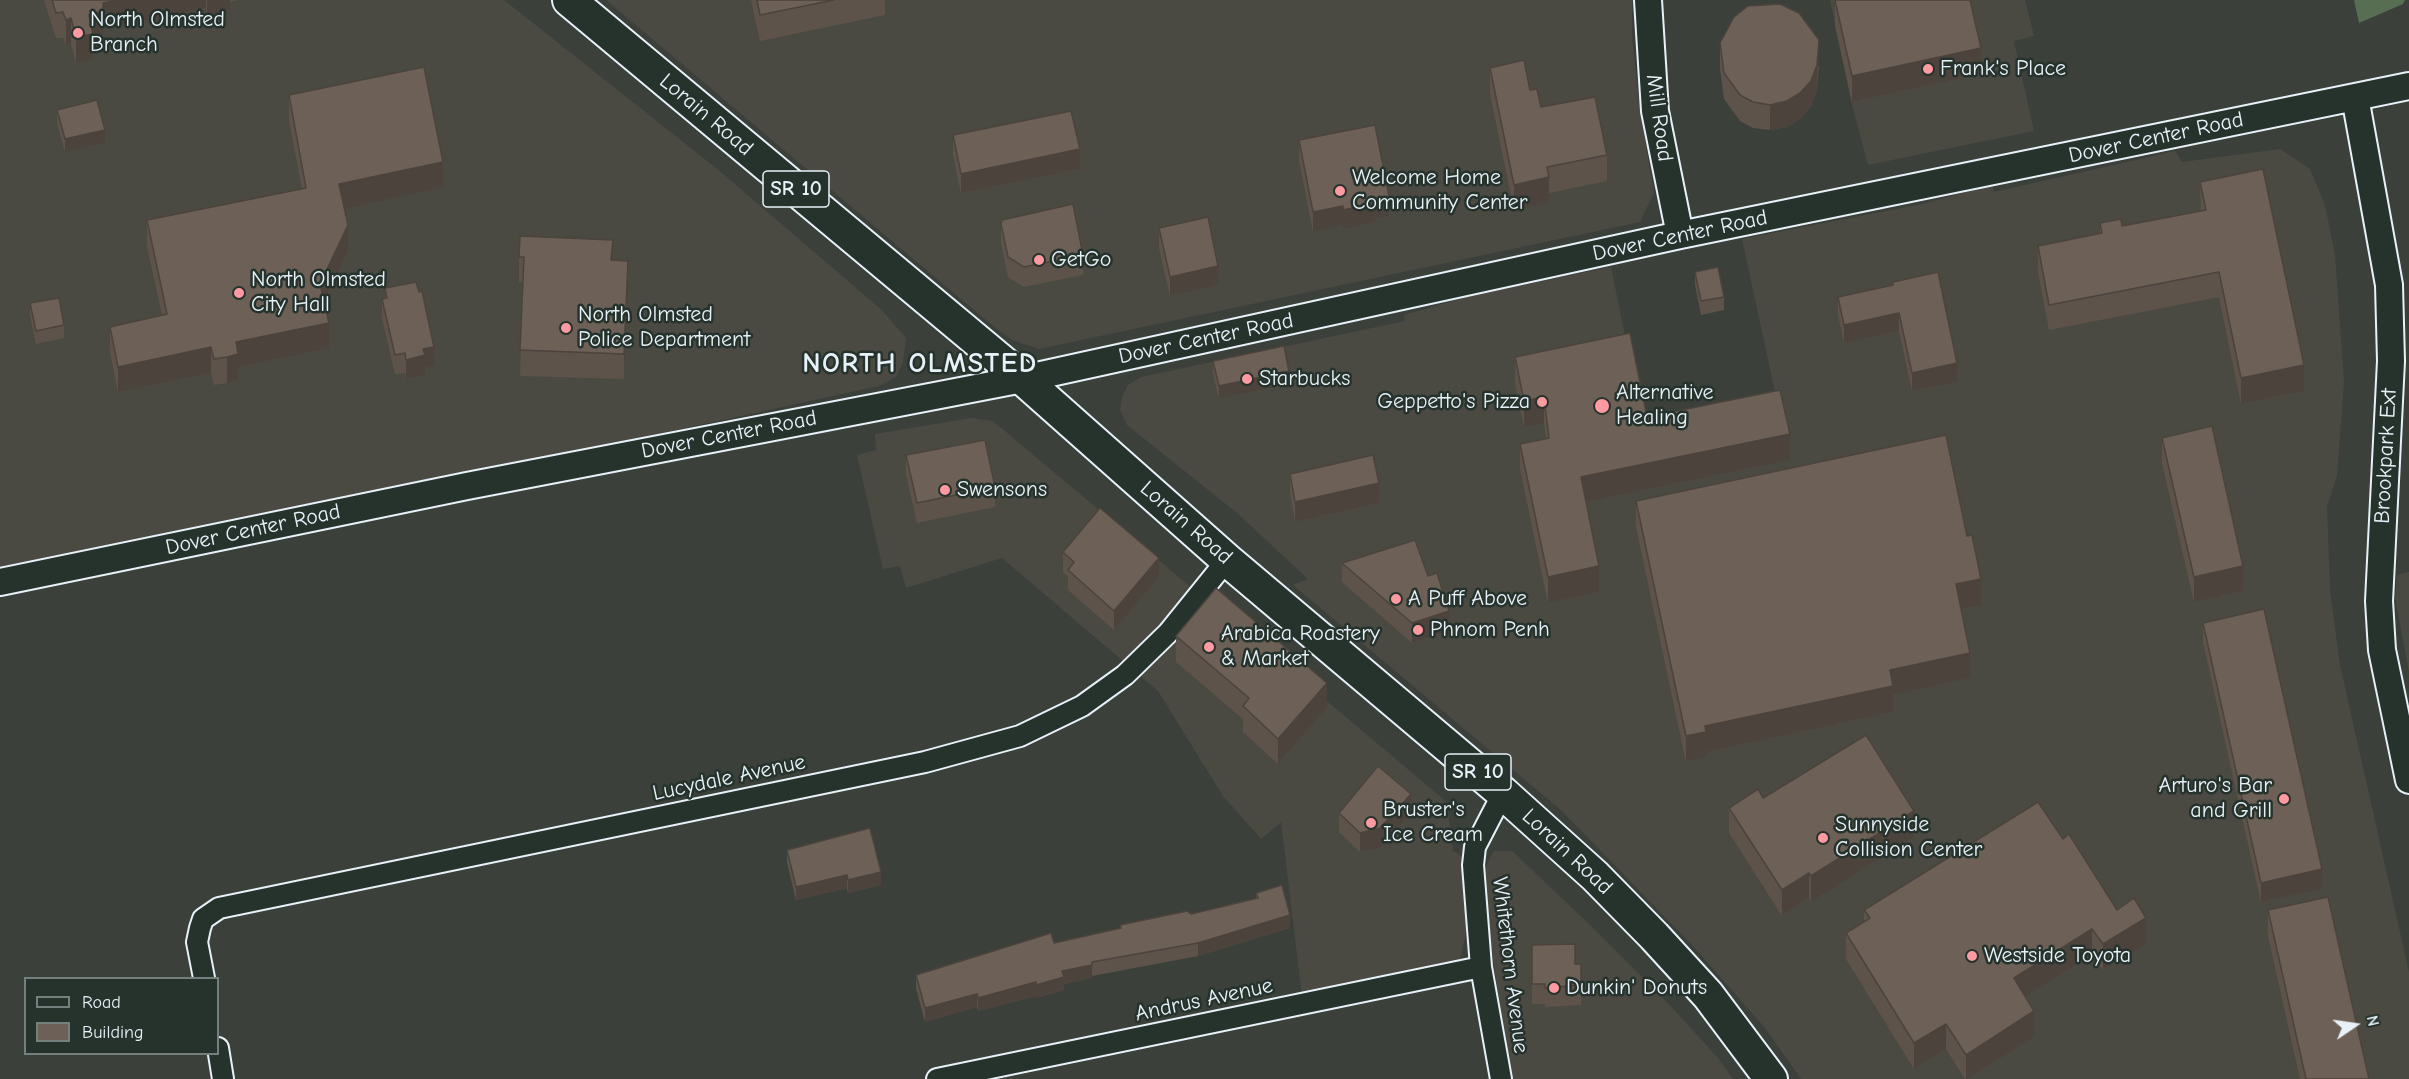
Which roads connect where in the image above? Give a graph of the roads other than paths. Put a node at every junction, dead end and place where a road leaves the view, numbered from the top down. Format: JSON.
{"nodes":[{"id":1,"x":569,"y":0,"type":"edge"},
{"id":2,"x":1648,"y":0,"type":"edge"},
{"id":3,"x":2409,"y":86,"type":"edge"},
{"id":4,"x":2355,"y":97,"type":"junction"},
{"id":5,"x":1680,"y":235,"type":"junction"},
{"id":6,"x":1023,"y":379,"type":"junction"},
{"id":7,"x":1227,"y":560,"type":"junction"},
{"id":8,"x":0,"y":582,"type":"edge"},
{"id":9,"x":2409,"y":780,"type":"edge"},
{"id":10,"x":1503,"y":793,"type":"junction"},
{"id":11,"x":1481,"y":967,"type":"junction"},
{"id":12,"x":204,"y":977,"type":"edge"},
{"id":13,"x":219,"y":1054,"type":"edge"},
{"id":14,"x":223,"y":1079,"type":"edge"},
{"id":15,"x":937,"y":1079,"type":"edge"},
{"id":16,"x":1501,"y":1079,"type":"edge"},
{"id":17,"x":1771,"y":1079,"type":"edge"}],
"edges":[{"from":1,"to":6,"type":"main road","name":"Lorain Road","number":"SR 10"},
{"from":2,"to":5,"type":"street","name":"Mill Road"},
{"from":3,"to":4,"type":"street","name":"Dover Center Road"},
{"from":4,"to":5,"type":"street","name":"Dover Center Road"},
{"from":4,"to":9,"type":"street","name":"Brookpark Ext"},
{"from":5,"to":6,"type":"street","name":"Dover Center Road"},
{"from":6,"to":7,"type":"main road","name":"Lorain Road","number":"SR 10"},
{"from":6,"to":8,"type":"street","name":"Dover Center Road"},
{"from":7,"to":10,"type":"main road","name":"Lorain Road","number":"SR 10"},
{"from":7,"to":12,"type":"street","name":"Lucydale Avenue"},
{"from":10,"to":11,"type":"street","name":"Whitethorn Avenue"},
{"from":10,"to":17,"type":"main road","name":"Lorain Road","number":"SR 10"},
{"from":11,"to":15,"type":"street","name":"Andrus Avenue"},
{"from":11,"to":16,"type":"street","name":"Whitethorn Avenue"},
{"from":13,"to":14,"type":"street"}]}
